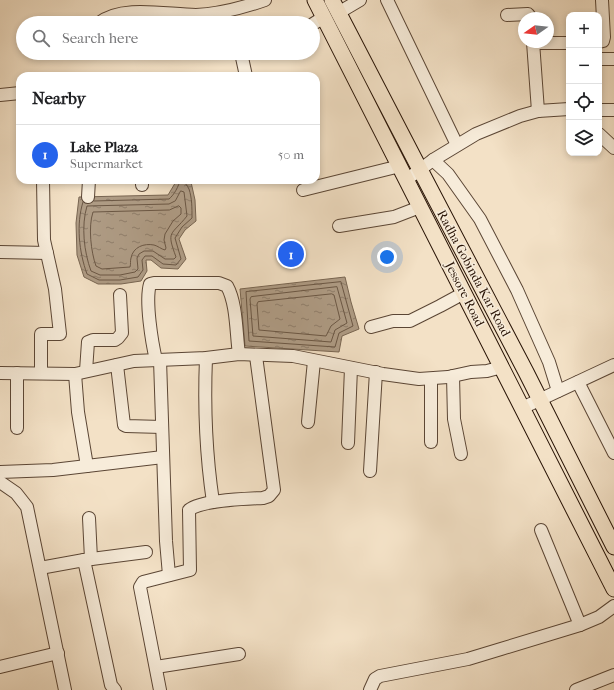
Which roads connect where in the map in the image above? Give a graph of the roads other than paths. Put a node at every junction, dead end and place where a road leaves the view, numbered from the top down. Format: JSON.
{"nodes":[{"id":1,"x":265,"y":0,"type":"edge"},
{"id":2,"x":315,"y":0,"type":"edge"},
{"id":3,"x":360,"y":0,"type":"edge"},
{"id":4,"x":387,"y":0,"type":"edge"},
{"id":5,"x":602,"y":0,"type":"edge"},
{"id":6,"x":327,"y":14,"type":"edge"},
{"id":7,"x":518,"y":14,"type":"edge"},
{"id":8,"x":507,"y":15,"type":"dead end"},
{"id":9,"x":114,"y":16,"type":"edge"},
{"id":10,"x":602,"y":41,"type":"edge"},
{"id":11,"x":554,"y":43,"type":"edge"},
{"id":12,"x":566,"y":43,"type":"edge"},
{"id":13,"x":533,"y":48,"type":"edge"},
{"id":14,"x":602,"y":59,"type":"edge"},
{"id":15,"x":614,"y":59,"type":"edge"},
{"id":16,"x":243,"y":60,"type":"edge"},
{"id":17,"x":245,"y":72,"type":"edge"},
{"id":18,"x":16,"y":93,"type":"edge"},
{"id":19,"x":0,"y":95,"type":"edge"},
{"id":20,"x":566,"y":110,"type":"edge"},
{"id":21,"x":602,"y":110,"type":"edge"},
{"id":22,"x":614,"y":110,"type":"edge"},
{"id":23,"x":538,"y":111,"type":"junction"},
{"id":24,"x":602,"y":137,"type":"edge"},
{"id":25,"x":457,"y":145,"type":"junction"},
{"id":26,"x":614,"y":148,"type":"edge"},
{"id":27,"x":433,"y":160,"type":"junction"},
{"id":28,"x":420,"y":170,"type":"junction"},
{"id":29,"x":403,"y":173,"type":"junction"},
{"id":30,"x":43,"y":184,"type":"edge"},
{"id":31,"x":89,"y":184,"type":"edge"},
{"id":32,"x":303,"y":190,"type":"dead end"},
{"id":33,"x":88,"y":197,"type":"dead end"},
{"id":34,"x":420,"y":207,"type":"junction"},
{"id":35,"x":339,"y":226,"type":"dead end"},
{"id":36,"x":0,"y":252,"type":"edge"},
{"id":37,"x":47,"y":253,"type":"junction"},
{"id":38,"x":464,"y":293,"type":"junction"},
{"id":39,"x":120,"y":295,"type":"dead end"},
{"id":40,"x":371,"y":327,"type":"dead end"},
{"id":41,"x":239,"y":354,"type":"junction"},
{"id":42,"x":256,"y":356,"type":"junction"},
{"id":43,"x":206,"y":358,"type":"junction"},
{"id":44,"x":158,"y":360,"type":"junction"},
{"id":45,"x":314,"y":361,"type":"junction"},
{"id":46,"x":117,"y":365,"type":"junction"},
{"id":47,"x":614,"y":365,"type":"edge"},
{"id":48,"x":502,"y":367,"type":"junction"},
{"id":49,"x":352,"y":368,"type":"junction"},
{"id":50,"x":376,"y":372,"type":"junction"},
{"id":51,"x":0,"y":373,"type":"edge"},
{"id":52,"x":17,"y":373,"type":"junction"},
{"id":53,"x":42,"y":373,"type":"junction"},
{"id":54,"x":80,"y":373,"type":"junction"},
{"id":55,"x":453,"y":376,"type":"junction"},
{"id":56,"x":431,"y":379,"type":"junction"},
{"id":57,"x":578,"y":382,"type":"junction"},
{"id":58,"x":558,"y":391,"type":"junction"},
{"id":59,"x":540,"y":400,"type":"junction"},
{"id":60,"x":522,"y":408,"type":"junction"},
{"id":61,"x":308,"y":422,"type":"dead end"},
{"id":62,"x":162,"y":427,"type":"junction"},
{"id":63,"x":17,"y":428,"type":"dead end"},
{"id":64,"x":431,"y":442,"type":"dead end"},
{"id":65,"x":348,"y":443,"type":"dead end"},
{"id":66,"x":614,"y":453,"type":"edge"},
{"id":67,"x":462,"y":454,"type":"dead end"},
{"id":68,"x":163,"y":457,"type":"junction"},
{"id":69,"x":87,"y":466,"type":"junction"},
{"id":70,"x":0,"y":472,"type":"edge"},
{"id":71,"x":370,"y":472,"type":"dead end"},
{"id":72,"x":0,"y":482,"type":"edge"},
{"id":73,"x":212,"y":502,"type":"junction"},
{"id":74,"x":89,"y":518,"type":"dead end"},
{"id":75,"x":541,"y":530,"type":"dead end"},
{"id":76,"x":614,"y":548,"type":"edge"},
{"id":77,"x":146,"y":552,"type":"dead end"},
{"id":78,"x":87,"y":559,"type":"junction"},
{"id":79,"x":40,"y":568,"type":"junction"},
{"id":80,"x":169,"y":575,"type":"junction"},
{"id":81,"x":614,"y":589,"type":"edge"},
{"id":82,"x":614,"y":606,"type":"edge"},
{"id":83,"x":580,"y":625,"type":"junction"},
{"id":84,"x":58,"y":653,"type":"junction"},
{"id":85,"x":239,"y":654,"type":"dead end"},
{"id":86,"x":0,"y":667,"type":"edge"},
{"id":87,"x":156,"y":667,"type":"junction"},
{"id":88,"x":614,"y":675,"type":"edge"},
{"id":89,"x":65,"y":690,"type":"edge"},
{"id":90,"x":115,"y":690,"type":"edge"},
{"id":91,"x":160,"y":690,"type":"edge"},
{"id":92,"x":370,"y":690,"type":"edge"},
{"id":93,"x":576,"y":690,"type":"edge"}],
"edges":[{"from":1,"to":9,"type":"street"},
{"from":2,"to":6,"type":"main road","name":"Jessore Road"},
{"from":3,"to":6,"type":"street"},
{"from":4,"to":25,"type":"street"},
{"from":5,"to":10,"type":"street"},
{"from":6,"to":28,"type":"main road","name":"Radha Gobinda Kar Road"},
{"from":6,"to":29,"type":"main road","name":"Jessore Road"},
{"from":7,"to":8,"type":"street"},
{"from":11,"to":12,"type":"street"},
{"from":13,"to":23,"type":"street"},
{"from":14,"to":15,"type":"street"},
{"from":16,"to":17,"type":"street"},
{"from":18,"to":19,"type":"street"},
{"from":20,"to":23,"type":"street"},
{"from":21,"to":22,"type":"street"},
{"from":23,"to":25,"type":"street"},
{"from":24,"to":26,"type":"street"},
{"from":25,"to":27,"type":"street"},
{"from":27,"to":28,"type":"street"},
{"from":27,"to":58,"type":"street"},
{"from":28,"to":29,"type":"street"},
{"from":28,"to":59,"type":"main road","name":"Radha Gobinda Kar Road"},
{"from":29,"to":32,"type":"street"},
{"from":29,"to":34,"type":"main road","name":"Jessore Road"},
{"from":30,"to":37,"type":"street"},
{"from":31,"to":33,"type":"street"},
{"from":34,"to":35,"type":"street"},
{"from":34,"to":38,"type":"main road","name":"Jessore Road"},
{"from":36,"to":37,"type":"street"},
{"from":37,"to":53,"type":"street"},
{"from":38,"to":40,"type":"street"},
{"from":38,"to":48,"type":"main road","name":"Jessore Road"},
{"from":39,"to":54,"type":"street"},
{"from":41,"to":42,"type":"street"},
{"from":41,"to":43,"type":"street"},
{"from":41,"to":44,"type":"street"},
{"from":42,"to":45,"type":"street"},
{"from":42,"to":73,"type":"street"},
{"from":43,"to":44,"type":"street"},
{"from":43,"to":73,"type":"street"},
{"from":44,"to":46,"type":"street"},
{"from":44,"to":62,"type":"street"},
{"from":45,"to":49,"type":"street"},
{"from":45,"to":61,"type":"street"},
{"from":46,"to":54,"type":"street"},
{"from":46,"to":62,"type":"street"},
{"from":47,"to":57,"type":"street"},
{"from":48,"to":55,"type":"street"},
{"from":48,"to":60,"type":"main road","name":"Jessore Road"},
{"from":49,"to":50,"type":"street"},
{"from":49,"to":65,"type":"street"},
{"from":50,"to":56,"type":"street"},
{"from":50,"to":71,"type":"street"},
{"from":51,"to":52,"type":"street"},
{"from":52,"to":53,"type":"street"},
{"from":52,"to":63,"type":"street"},
{"from":53,"to":54,"type":"street"},
{"from":54,"to":69,"type":"street"},
{"from":55,"to":56,"type":"street"},
{"from":55,"to":67,"type":"street"},
{"from":56,"to":64,"type":"street"},
{"from":57,"to":58,"type":"street"},
{"from":57,"to":66,"type":"street"},
{"from":58,"to":59,"type":"street"},
{"from":59,"to":60,"type":"street"},
{"from":59,"to":76,"type":"main road","name":"Radha Gobinda Kar Road"},
{"from":60,"to":81,"type":"main road","name":"Jessore Road"},
{"from":62,"to":68,"type":"street"},
{"from":68,"to":69,"type":"street"},
{"from":68,"to":80,"type":"street"},
{"from":69,"to":70,"type":"street"},
{"from":72,"to":79,"type":"street"},
{"from":73,"to":80,"type":"street"},
{"from":74,"to":78,"type":"street"},
{"from":75,"to":83,"type":"street"},
{"from":77,"to":78,"type":"street"},
{"from":78,"to":79,"type":"street"},
{"from":78,"to":90,"type":"street"},
{"from":79,"to":84,"type":"street"},
{"from":80,"to":87,"type":"street"},
{"from":82,"to":83,"type":"street"},
{"from":83,"to":92,"type":"street"},
{"from":84,"to":86,"type":"street"},
{"from":84,"to":89,"type":"street"},
{"from":85,"to":87,"type":"street"},
{"from":87,"to":91,"type":"street"},
{"from":88,"to":93,"type":"street"}]}
